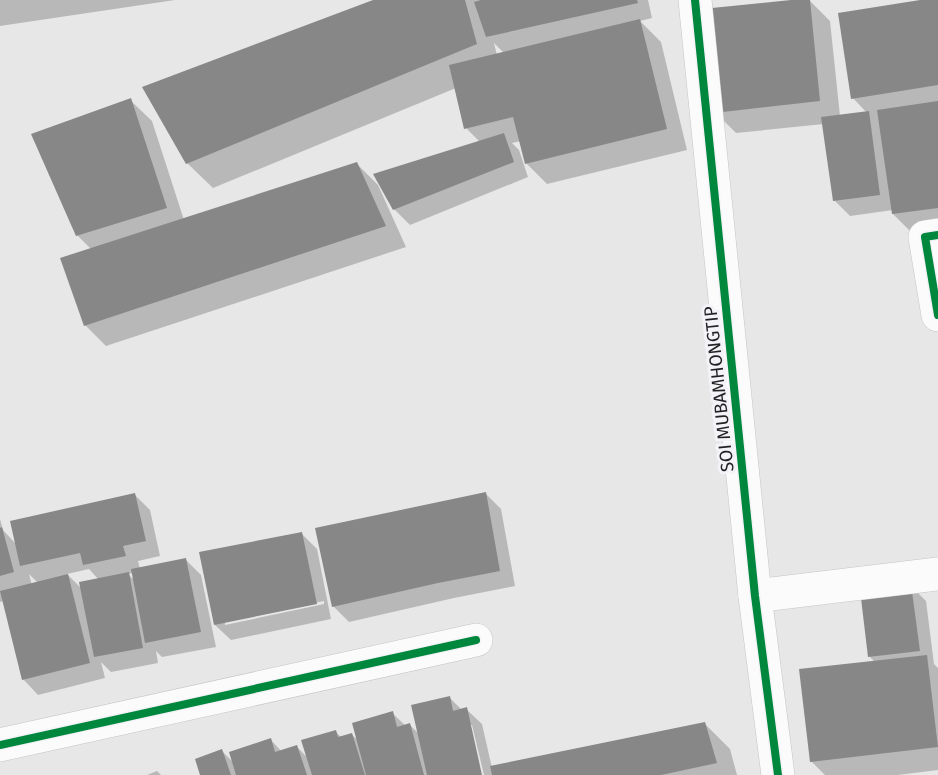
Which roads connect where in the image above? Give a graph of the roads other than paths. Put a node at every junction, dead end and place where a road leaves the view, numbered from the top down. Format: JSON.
{"nodes":[{"id":1,"x":695,"y":0,"type":"edge"},
{"id":2,"x":938,"y":236,"type":"edge"},
{"id":3,"x":938,"y":315,"type":"edge"},
{"id":4,"x":938,"y":574,"type":"edge"},
{"id":5,"x":755,"y":596,"type":"junction"},
{"id":6,"x":476,"y":640,"type":"dead end"},
{"id":7,"x":0,"y":745,"type":"edge"},
{"id":8,"x":778,"y":775,"type":"edge"}],
"edges":[{"from":1,"to":5,"type":"street","name":"SOI MUBAMHONGTIP"},
{"from":2,"to":3,"type":"street"},
{"from":4,"to":5,"type":"street"},
{"from":5,"to":8,"type":"street","name":"SOI MUBAMHONGTIP"},
{"from":6,"to":7,"type":"street"}]}
